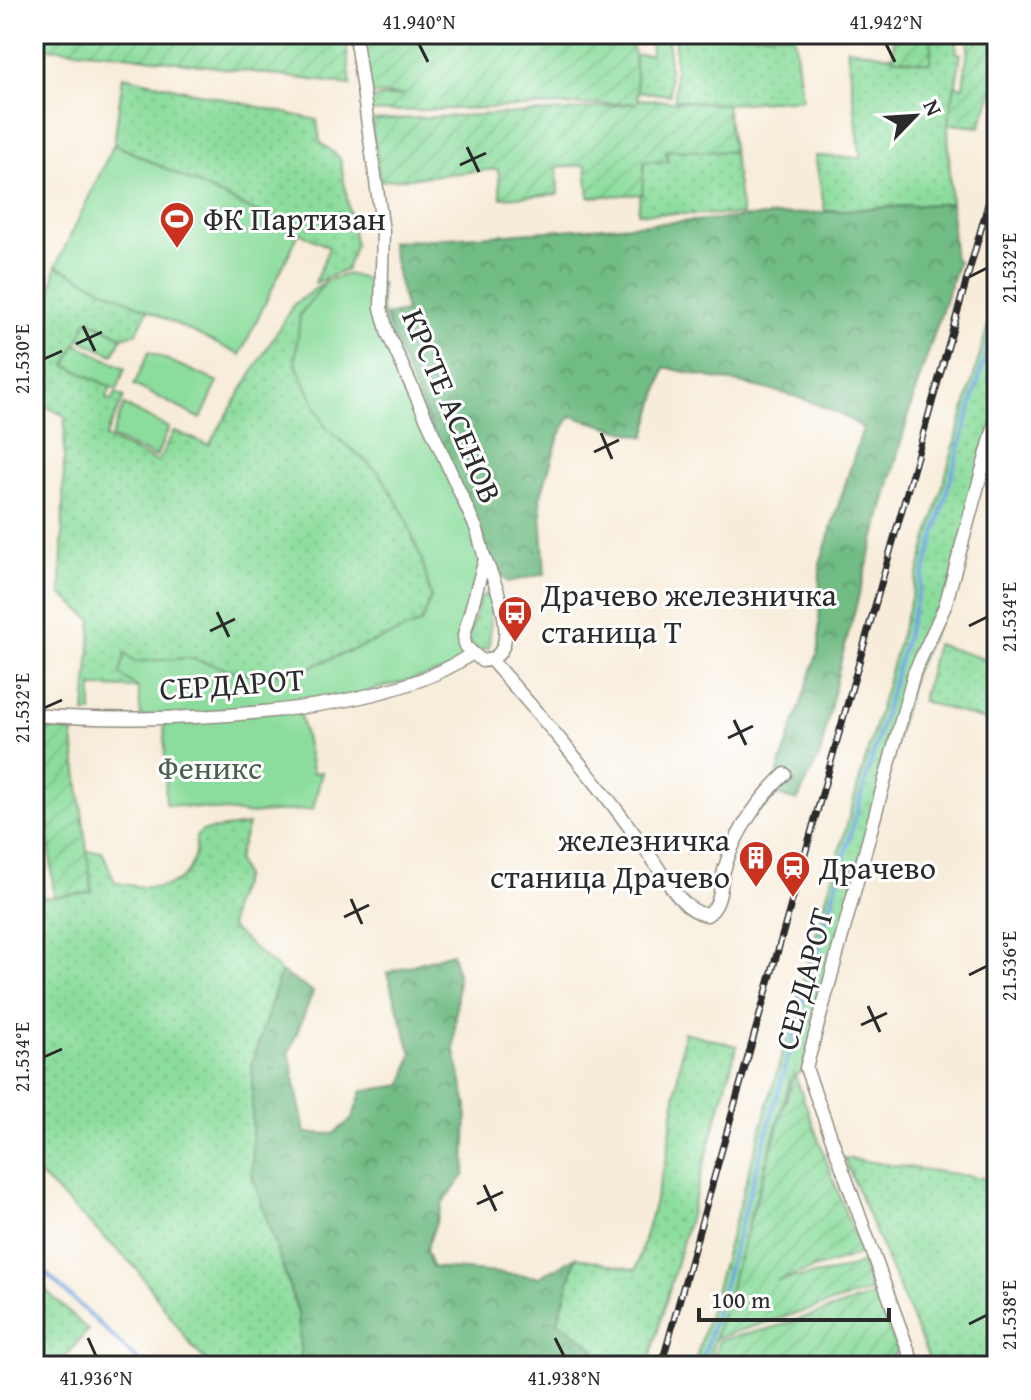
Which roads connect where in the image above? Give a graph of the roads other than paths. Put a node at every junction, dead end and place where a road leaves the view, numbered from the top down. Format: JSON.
{"nodes":[{"id":1,"x":355,"y":34,"type":"edge"},
{"id":2,"x":997,"y":416,"type":"edge"},
{"id":3,"x":485,"y":559,"type":"junction"},
{"id":4,"x":471,"y":654,"type":"junction"},
{"id":5,"x":491,"y":660,"type":"junction"},
{"id":6,"x":34,"y":715,"type":"edge"},
{"id":7,"x":785,"y":774,"type":"dead end"},
{"id":8,"x":914,"y":1366,"type":"edge"}],
"edges":[{"from":1,"to":3,"type":"street","name":"КРСТЕ АСЕНОВ"},
{"from":2,"to":8,"type":"street","name":"СЕРДАРОТ"},
{"from":3,"to":4,"type":"street"},
{"from":3,"to":5,"type":"street","name":"КРСТЕ АСЕНОВ"},
{"from":4,"to":5,"type":"street"},
{"from":4,"to":6,"type":"street","name":"СЕРДАРОТ"},
{"from":5,"to":7,"type":"street"}]}
